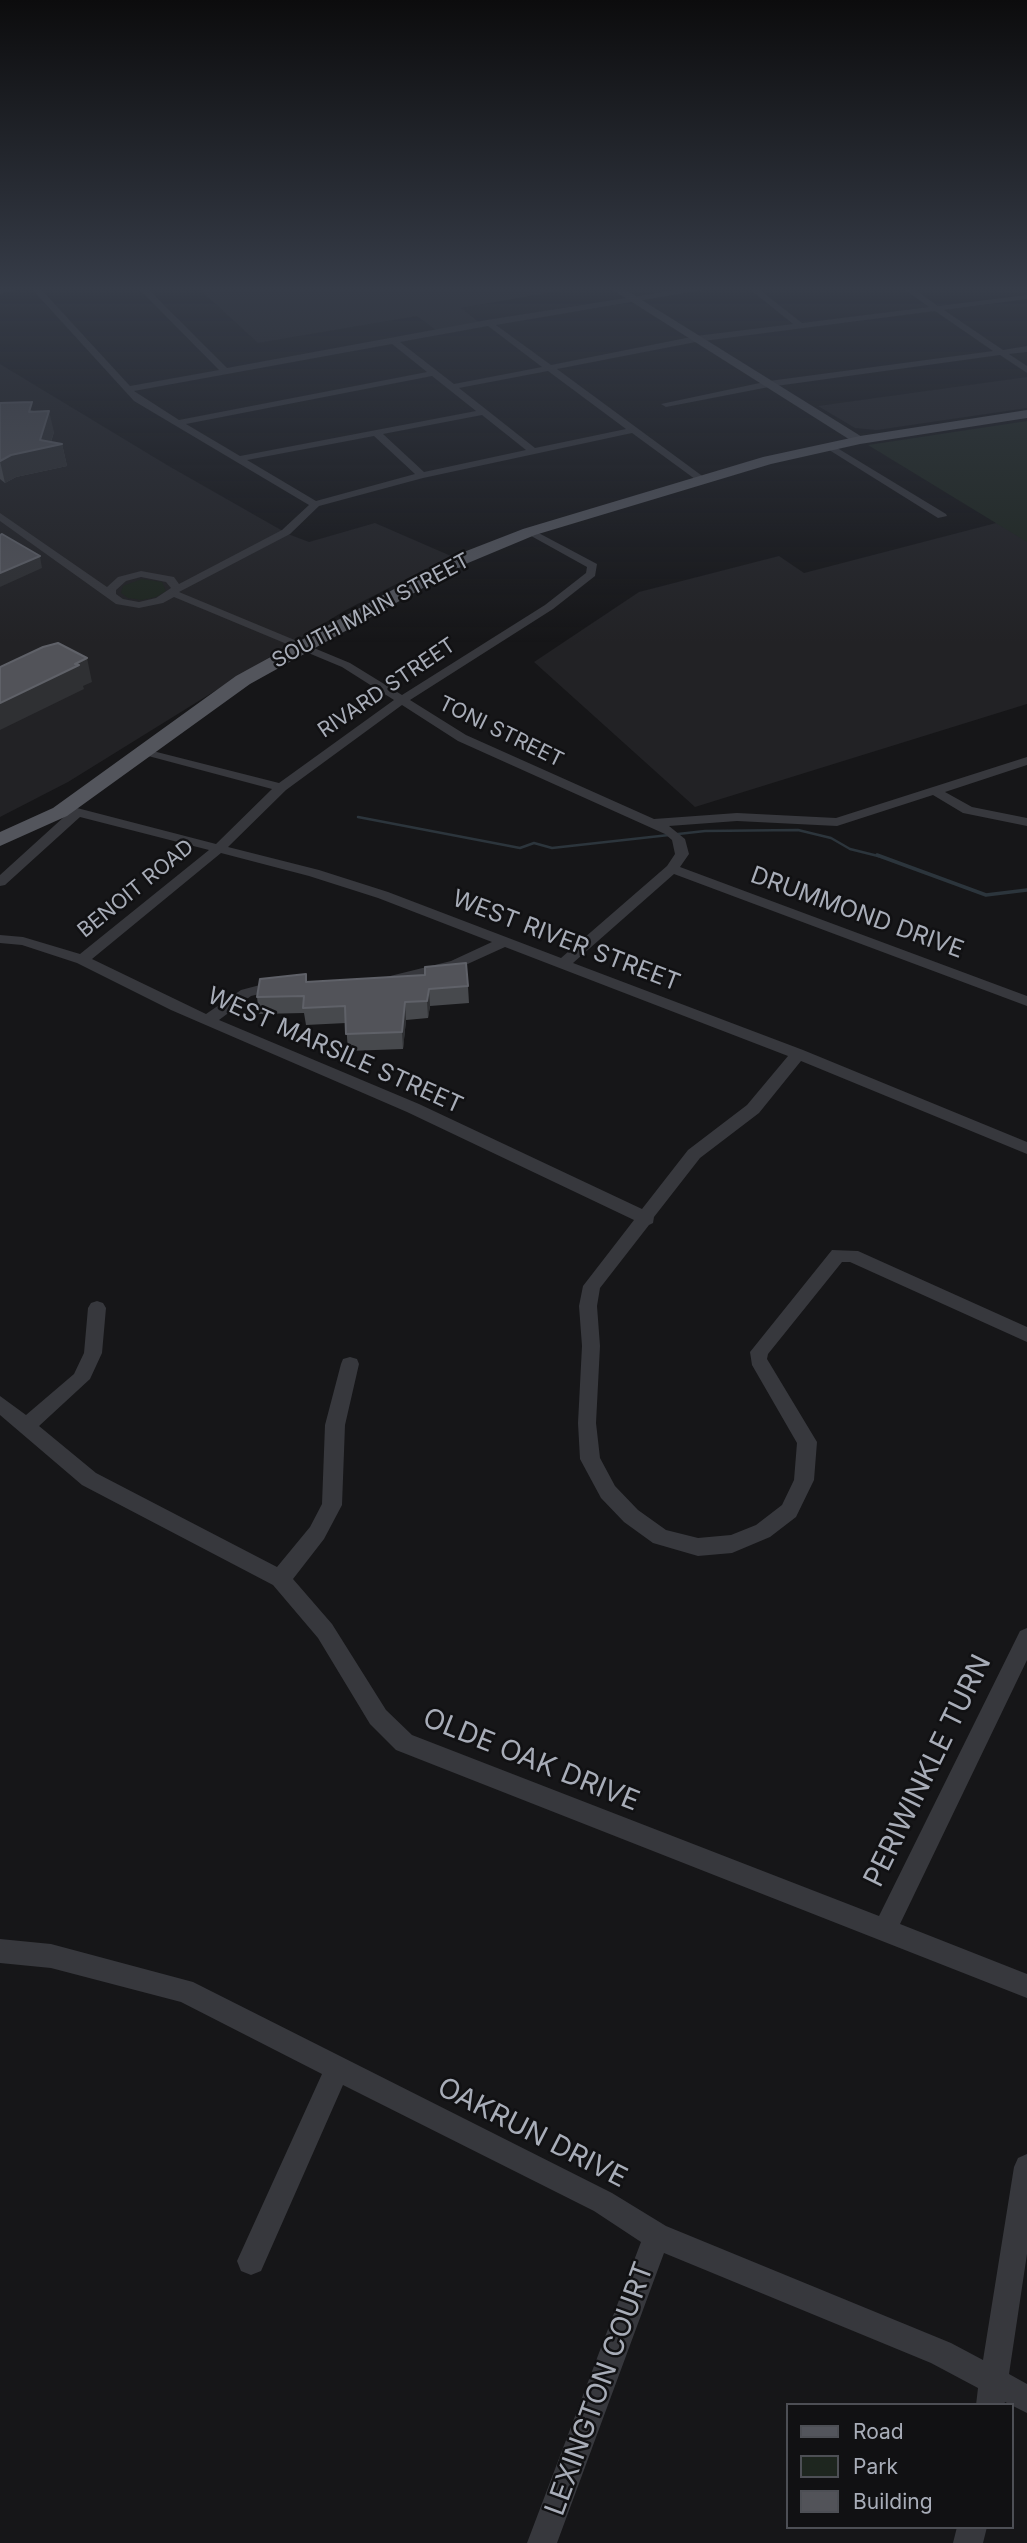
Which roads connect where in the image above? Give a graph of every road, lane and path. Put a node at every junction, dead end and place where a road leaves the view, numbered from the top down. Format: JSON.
{"nodes":[{"id":1,"x":148,"y":406,"type":"edge"},
{"id":2,"x":265,"y":406,"type":"edge"},
{"id":3,"x":475,"y":406,"type":"edge"},
{"id":4,"x":600,"y":406,"type":"edge"},
{"id":5,"x":804,"y":406,"type":"edge"},
{"id":6,"x":483,"y":412,"type":"junction"},
{"id":7,"x":1027,"y":414,"type":"edge"},
{"id":8,"x":176,"y":423,"type":"junction"},
{"id":9,"x":632,"y":430,"type":"junction"},
{"id":10,"x":375,"y":432,"type":"junction"},
{"id":11,"x":860,"y":440,"type":"junction"},
{"id":12,"x":829,"y":446,"type":"junction"},
{"id":13,"x":531,"y":449,"type":"junction"},
{"id":14,"x":242,"y":458,"type":"junction"},
{"id":15,"x":422,"y":475,"type":"junction"},
{"id":16,"x":702,"y":480,"type":"junction"},
{"id":17,"x":315,"y":504,"type":"junction"},
{"id":18,"x":0,"y":516,"type":"edge"},
{"id":19,"x":942,"y":516,"type":"dead end"},
{"id":20,"x":529,"y":532,"type":"junction"},
{"id":21,"x":174,"y":590,"type":"junction"},
{"id":22,"x":111,"y":594,"type":"junction"},
{"id":23,"x":300,"y":647,"type":"junction"},
{"id":24,"x":403,"y":699,"type":"junction"},
{"id":25,"x":141,"y":750,"type":"junction"},
{"id":26,"x":1027,"y":761,"type":"edge"},
{"id":27,"x":281,"y":787,"type":"junction"},
{"id":28,"x":934,"y":791,"type":"junction"},
{"id":29,"x":71,"y":808,"type":"junction"},
{"id":30,"x":1027,"y":822,"type":"edge"},
{"id":31,"x":659,"y":826,"type":"junction"},
{"id":32,"x":0,"y":829,"type":"edge"},
{"id":33,"x":0,"y":840,"type":"edge"},
{"id":34,"x":217,"y":850,"type":"junction"},
{"id":35,"x":672,"y":869,"type":"junction"},
{"id":36,"x":0,"y":882,"type":"edge"},
{"id":37,"x":0,"y":939,"type":"edge"},
{"id":38,"x":506,"y":941,"type":"junction"},
{"id":39,"x":82,"y":960,"type":"junction"},
{"id":40,"x":564,"y":962,"type":"junction"},
{"id":41,"x":374,"y":983,"type":"edge"},
{"id":42,"x":296,"y":984,"type":"edge"},
{"id":43,"x":1027,"y":1001,"type":"edge"},
{"id":44,"x":207,"y":1021,"type":"junction"},
{"id":45,"x":798,"y":1054,"type":"junction"},
{"id":46,"x":1027,"y":1148,"type":"edge"},
{"id":47,"x":647,"y":1219,"type":"junction"},
{"id":48,"x":97,"y":1308,"type":"dead end"},
{"id":49,"x":1027,"y":1335,"type":"edge"},
{"id":50,"x":349,"y":1364,"type":"dead end"},
{"id":51,"x":0,"y":1404,"type":"edge"},
{"id":52,"x":28,"y":1424,"type":"junction"},
{"id":53,"x":280,"y":1579,"type":"junction"},
{"id":54,"x":1027,"y":1638,"type":"edge"},
{"id":55,"x":884,"y":1931,"type":"junction"},
{"id":56,"x":0,"y":1951,"type":"edge"},
{"id":57,"x":1027,"y":1986,"type":"edge"},
{"id":58,"x":337,"y":2070,"type":"junction"},
{"id":59,"x":1027,"y":2167,"type":"edge"},
{"id":60,"x":657,"y":2236,"type":"junction"},
{"id":61,"x":251,"y":2261,"type":"dead end"},
{"id":62,"x":991,"y":2393,"type":"edge"},
{"id":63,"x":1027,"y":2399,"type":"edge"},
{"id":64,"x":542,"y":2543,"type":"edge"}],
"edges":[{"from":1,"to":8,"type":"street"},
{"from":2,"to":8,"type":"street"},
{"from":3,"to":6,"type":"street"},
{"from":4,"to":9,"type":"street"},
{"from":5,"to":11,"type":"main road"},
{"from":6,"to":10,"type":"street"},
{"from":6,"to":13,"type":"street"},
{"from":7,"to":11,"type":"main road","name":"SOUTH MAIN STREET"},
{"from":8,"to":14,"type":"street"},
{"from":9,"to":13,"type":"street"},
{"from":9,"to":16,"type":"street"},
{"from":10,"to":14,"type":"street"},
{"from":10,"to":15,"type":"street"},
{"from":11,"to":12,"type":"main road","name":"SOUTH MAIN STREET"},
{"from":12,"to":16,"type":"main road","name":"SOUTH MAIN STREET"},
{"from":12,"to":19,"type":"street"},
{"from":13,"to":15,"type":"street"},
{"from":14,"to":17,"type":"street"},
{"from":15,"to":17,"type":"street"},
{"from":16,"to":20,"type":"main road","name":"SOUTH MAIN STREET"},
{"from":17,"to":21,"type":"street"},
{"from":18,"to":22,"type":"street"},
{"from":20,"to":23,"type":"main road","name":"SOUTH MAIN STREET"},
{"from":20,"to":24,"type":"street","name":"RIVARD STREET"},
{"from":21,"to":22,"type":"street"},
{"from":21,"to":22,"type":"street","name":"TONI STREET"},
{"from":21,"to":23,"type":"street","name":"TONI STREET"},
{"from":23,"to":24,"type":"street","name":"TONI STREET"},
{"from":23,"to":25,"type":"main road","name":"SOUTH MAIN STREET"},
{"from":24,"to":27,"type":"street","name":"RIVARD STREET"},
{"from":24,"to":31,"type":"street","name":"TONI STREET"},
{"from":25,"to":27,"type":"street"},
{"from":25,"to":29,"type":"main road","name":"SOUTH MAIN STREET"},
{"from":25,"to":32,"type":"main road","name":"SOUTH MAIN STREET"},
{"from":26,"to":28,"type":"street"},
{"from":27,"to":34,"type":"street","name":"RIVARD STREET"},
{"from":28,"to":30,"type":"street"},
{"from":28,"to":31,"type":"street"},
{"from":29,"to":33,"type":"main road","name":"SOUTH MAIN STREET"},
{"from":29,"to":34,"type":"street","name":"WEST RIVER STREET"},
{"from":29,"to":36,"type":"street","name":"SOUTH MAIN STREET"},
{"from":31,"to":35,"type":"street"},
{"from":34,"to":38,"type":"street","name":"WEST RIVER STREET"},
{"from":34,"to":39,"type":"street","name":"BENOIT ROAD"},
{"from":35,"to":40,"type":"street"},
{"from":35,"to":43,"type":"street","name":"DRUMMOND DRIVE"},
{"from":37,"to":39,"type":"street","name":"WEST MARSILE STREET"},
{"from":38,"to":40,"type":"street","name":"WEST RIVER STREET"},
{"from":38,"to":41,"type":"street"},
{"from":39,"to":44,"type":"street","name":"WEST MARSILE STREET"},
{"from":40,"to":45,"type":"street","name":"WEST RIVER STREET"},
{"from":42,"to":44,"type":"street"},
{"from":44,"to":47,"type":"street","name":"WEST MARSILE STREET"},
{"from":45,"to":46,"type":"street","name":"WEST RIVER STREET"},
{"from":45,"to":47,"type":"street"},
{"from":47,"to":49,"type":"street"},
{"from":48,"to":52,"type":"street"},
{"from":50,"to":53,"type":"street"},
{"from":51,"to":52,"type":"street","name":"OLDE OAK DRIVE"},
{"from":52,"to":53,"type":"street","name":"OLDE OAK DRIVE"},
{"from":53,"to":55,"type":"street","name":"OLDE OAK DRIVE"},
{"from":54,"to":55,"type":"street","name":"PERIWINKLE TURN"},
{"from":55,"to":57,"type":"street","name":"OLDE OAK DRIVE"},
{"from":56,"to":58,"type":"street","name":"OAKRUN DRIVE"},
{"from":58,"to":60,"type":"street","name":"OAKRUN DRIVE"},
{"from":58,"to":61,"type":"street"},
{"from":59,"to":62,"type":"street"},
{"from":60,"to":62,"type":"street","name":"OAKRUN DRIVE"},
{"from":60,"to":64,"type":"street","name":"LEXINGTON COURT"},
{"from":62,"to":63,"type":"street","name":"OAKRUN DRIVE"}]}
